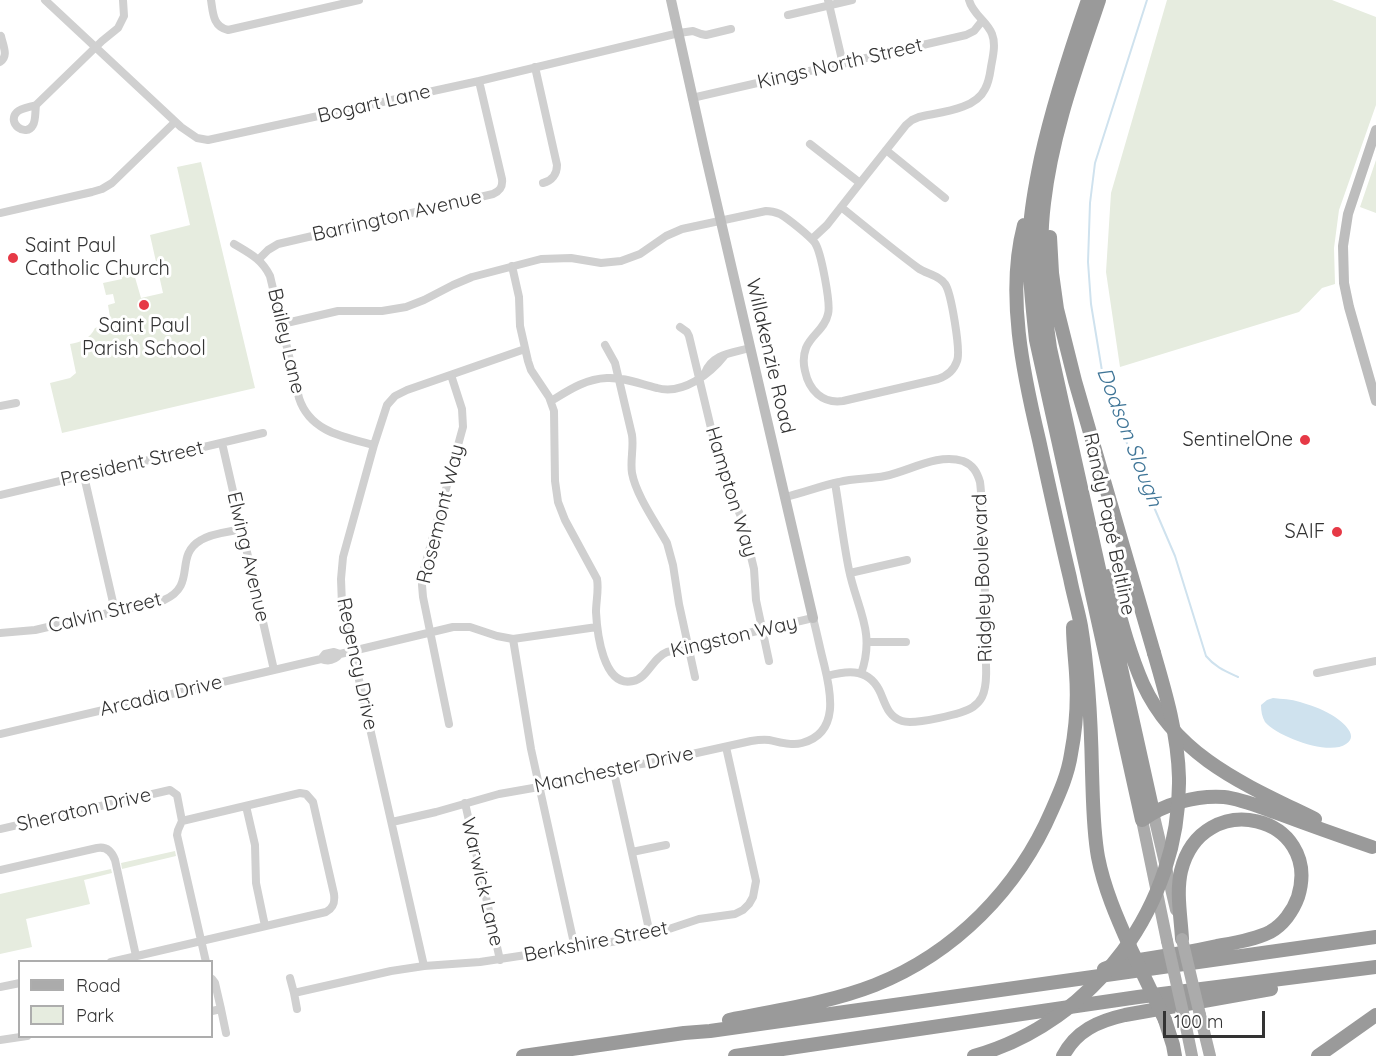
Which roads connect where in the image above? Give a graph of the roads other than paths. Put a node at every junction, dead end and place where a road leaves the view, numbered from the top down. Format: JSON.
{"nodes":[{"id":1,"x":45,"y":0,"type":"edge"},
{"id":2,"x":123,"y":0,"type":"edge"},
{"id":3,"x":211,"y":0,"type":"edge"},
{"id":4,"x":359,"y":0,"type":"edge"},
{"id":5,"x":671,"y":0,"type":"edge"},
{"id":6,"x":852,"y":0,"type":"edge"},
{"id":7,"x":969,"y":0,"type":"edge"},
{"id":8,"x":1088,"y":0,"type":"edge"},
{"id":9,"x":1099,"y":0,"type":"edge"},
{"id":10,"x":829,"y":3,"type":"edge"},
{"id":11,"x":788,"y":15,"type":"dead end"},
{"id":12,"x":982,"y":21,"type":"junction"},
{"id":13,"x":731,"y":29,"type":"dead end"},
{"id":14,"x":679,"y":33,"type":"junction"},
{"id":15,"x":1088,"y":33,"type":"junction"},
{"id":16,"x":0,"y":35,"type":"edge"},
{"id":17,"x":96,"y":48,"type":"junction"},
{"id":18,"x":0,"y":62,"type":"edge"},
{"id":19,"x":843,"y":64,"type":"junction"},
{"id":20,"x":535,"y":67,"type":"junction"},
{"id":21,"x":479,"y":81,"type":"junction"},
{"id":22,"x":693,"y":98,"type":"junction"},
{"id":23,"x":36,"y":105,"type":"dead end"},
{"id":24,"x":175,"y":122,"type":"junction"},
{"id":25,"x":1376,"y":130,"type":"edge"},
{"id":26,"x":810,"y":144,"type":"dead end"},
{"id":27,"x":886,"y":150,"type":"junction"},
{"id":28,"x":543,"y":183,"type":"dead end"},
{"id":29,"x":860,"y":183,"type":"junction"},
{"id":30,"x":945,"y":198,"type":"dead end"},
{"id":31,"x":1033,"y":205,"type":"junction"},
{"id":32,"x":841,"y":207,"type":"junction"},
{"id":33,"x":0,"y":213,"type":"edge"},
{"id":34,"x":720,"y":220,"type":"junction"},
{"id":35,"x":812,"y":239,"type":"junction"},
{"id":36,"x":234,"y":244,"type":"dead end"},
{"id":37,"x":259,"y":260,"type":"junction"},
{"id":38,"x":512,"y":266,"type":"junction"},
{"id":39,"x":282,"y":324,"type":"junction"},
{"id":40,"x":680,"y":327,"type":"dead end"},
{"id":41,"x":605,"y":345,"type":"dead end"},
{"id":42,"x":750,"y":348,"type":"junction"},
{"id":43,"x":525,"y":349,"type":"junction"},
{"id":44,"x":451,"y":375,"type":"junction"},
{"id":45,"x":618,"y":378,"type":"junction"},
{"id":46,"x":699,"y":379,"type":"junction"},
{"id":47,"x":551,"y":401,"type":"junction"},
{"id":48,"x":1376,"y":401,"type":"edge"},
{"id":49,"x":16,"y":403,"type":"dead end"},
{"id":50,"x":0,"y":406,"type":"edge"},
{"id":51,"x":263,"y":433,"type":"dead end"},
{"id":52,"x":222,"y":443,"type":"junction"},
{"id":53,"x":374,"y":445,"type":"junction"},
{"id":54,"x":976,"y":457,"type":"dead end"},
{"id":55,"x":969,"y":465,"type":"junction"},
{"id":56,"x":84,"y":476,"type":"junction"},
{"id":57,"x":835,"y":483,"type":"junction"},
{"id":58,"x":0,"y":495,"type":"edge"},
{"id":59,"x":785,"y":497,"type":"junction"},
{"id":60,"x":242,"y":529,"type":"junction"},
{"id":61,"x":1092,"y":538,"type":"junction"},
{"id":62,"x":907,"y":560,"type":"dead end"},
{"id":63,"x":850,"y":573,"type":"junction"},
{"id":64,"x":1071,"y":583,"type":"junction"},
{"id":65,"x":116,"y":611,"type":"junction"},
{"id":66,"x":813,"y":618,"type":"junction"},
{"id":67,"x":597,"y":627,"type":"junction"},
{"id":68,"x":763,"y":630,"type":"junction"},
{"id":69,"x":0,"y":633,"type":"edge"},
{"id":70,"x":430,"y":633,"type":"junction"},
{"id":71,"x":513,"y":639,"type":"junction"},
{"id":72,"x":867,"y":642,"type":"junction"},
{"id":73,"x":906,"y":642,"type":"dead end"},
{"id":74,"x":688,"y":647,"type":"junction"},
{"id":75,"x":353,"y":652,"type":"junction"},
{"id":76,"x":769,"y":661,"type":"dead end"},
{"id":77,"x":1376,"y":661,"type":"edge"},
{"id":78,"x":274,"y":670,"type":"junction"},
{"id":79,"x":861,"y":674,"type":"junction"},
{"id":80,"x":1317,"y":674,"type":"dead end"},
{"id":81,"x":826,"y":676,"type":"junction"},
{"id":82,"x":695,"y":677,"type":"dead end"},
{"id":83,"x":828,"y":720,"type":"joint"},
{"id":84,"x":449,"y":724,"type":"dead end"},
{"id":85,"x":0,"y":734,"type":"edge"},
{"id":86,"x":726,"y":747,"type":"junction"},
{"id":87,"x":613,"y":768,"type":"junction"},
{"id":88,"x":539,"y":787,"type":"junction"},
{"id":89,"x":465,"y":803,"type":"junction"},
{"id":90,"x":246,"y":806,"type":"junction"},
{"id":91,"x":1147,"y":816,"type":"junction"},
{"id":92,"x":182,"y":820,"type":"junction"},
{"id":93,"x":392,"y":822,"type":"junction"},
{"id":94,"x":0,"y":829,"type":"edge"},
{"id":95,"x":666,"y":845,"type":"dead end"},
{"id":96,"x":1374,"y":848,"type":"edge"},
{"id":97,"x":632,"y":852,"type":"junction"},
{"id":98,"x":0,"y":870,"type":"edge"},
{"id":99,"x":265,"y":926,"type":"junction"},
{"id":100,"x":650,"y":934,"type":"junction"},
{"id":101,"x":1376,"y":937,"type":"edge"},
{"id":102,"x":1182,"y":939,"type":"junction"},
{"id":103,"x":202,"y":941,"type":"junction"},
{"id":104,"x":575,"y":948,"type":"junction"},
{"id":105,"x":136,"y":956,"type":"junction"},
{"id":106,"x":119,"y":960,"type":"edge"},
{"id":107,"x":206,"y":960,"type":"edge"},
{"id":108,"x":500,"y":960,"type":"junction"},
{"id":109,"x":424,"y":966,"type":"junction"},
{"id":110,"x":1376,"y":967,"type":"edge"},
{"id":111,"x":1344,"y":971,"type":"junction"},
{"id":112,"x":290,"y":978,"type":"dead end"},
{"id":113,"x":1081,"y":979,"type":"junction"},
{"id":114,"x":213,"y":980,"type":"edge"},
{"id":115,"x":18,"y":983,"type":"edge"},
{"id":116,"x":0,"y":987,"type":"edge"},
{"id":117,"x":294,"y":993,"type":"junction"},
{"id":118,"x":221,"y":1009,"type":"junction"},
{"id":119,"x":297,"y":1009,"type":"dead end"},
{"id":120,"x":213,"y":1011,"type":"edge"},
{"id":121,"x":1376,"y":1015,"type":"edge"},
{"id":122,"x":226,"y":1033,"type":"dead end"},
{"id":123,"x":684,"y":1033,"type":"junction"},
{"id":124,"x":18,"y":1037,"type":"edge"},
{"id":125,"x":0,"y":1040,"type":"edge"},
{"id":126,"x":523,"y":1056,"type":"edge"},
{"id":127,"x":735,"y":1056,"type":"edge"},
{"id":128,"x":974,"y":1056,"type":"edge"},
{"id":129,"x":1064,"y":1056,"type":"edge"},
{"id":130,"x":1175,"y":1056,"type":"edge"},
{"id":131,"x":1192,"y":1056,"type":"edge"},
{"id":132,"x":1210,"y":1056,"type":"edge"},
{"id":133,"x":1318,"y":1056,"type":"edge"}],
"edges":[{"from":1,"to":17,"type":"street"},
{"from":2,"to":17,"type":"street"},
{"from":3,"to":4,"type":"street"},
{"from":5,"to":14,"type":"street","name":"Willakenzie Road"},
{"from":6,"to":10,"type":"street"},
{"from":7,"to":12,"type":"street"},
{"from":8,"to":31,"type":"highway","name":"Randy Papé Beltline"},
{"from":9,"to":15,"type":"highway","name":"Randy Papé Beltline"},
{"from":10,"to":11,"type":"street"},
{"from":10,"to":19,"type":"street"},
{"from":12,"to":19,"type":"street","name":"Kings North Street"},
{"from":12,"to":27,"type":"street"},
{"from":13,"to":14,"type":"street","name":"Bogart Lane"},
{"from":14,"to":20,"type":"street","name":"Bogart Lane"},
{"from":14,"to":22,"type":"street","name":"Willakenzie Road"},
{"from":15,"to":61,"type":"highway","name":"Randy Papé Beltline"},
{"from":15,"to":128,"type":"highway","bridge":true},
{"from":16,"to":18,"type":"street"},
{"from":17,"to":23,"type":"street"},
{"from":17,"to":24,"type":"street"},
{"from":19,"to":22,"type":"street","name":"Kings North Street"},
{"from":20,"to":21,"type":"street","name":"Bogart Lane"},
{"from":20,"to":28,"type":"street"},
{"from":21,"to":24,"type":"street","name":"Bogart Lane"},
{"from":21,"to":37,"type":"street","name":"Barrington Avenue"},
{"from":22,"to":34,"type":"street","name":"Willakenzie Road"},
{"from":24,"to":33,"type":"street"},
{"from":25,"to":48,"type":"street"},
{"from":26,"to":29,"type":"street"},
{"from":27,"to":29,"type":"street"},
{"from":27,"to":30,"type":"street"},
{"from":29,"to":32,"type":"street"},
{"from":31,"to":64,"type":"highway"},
{"from":31,"to":91,"type":"highway","name":"Randy Papé Beltline"},
{"from":32,"to":35,"type":"street"},
{"from":32,"to":35,"type":"street"},
{"from":34,"to":35,"type":"street"},
{"from":34,"to":38,"type":"street"},
{"from":34,"to":42,"type":"street","name":"Willakenzie Road"},
{"from":36,"to":37,"type":"street"},
{"from":37,"to":39,"type":"street","name":"Bailey Lane"},
{"from":38,"to":39,"type":"street"},
{"from":38,"to":43,"type":"street"},
{"from":39,"to":53,"type":"street","name":"Bailey Lane"},
{"from":40,"to":46,"type":"street","name":"Hampton Way"},
{"from":41,"to":45,"type":"street"},
{"from":42,"to":46,"type":"street"},
{"from":42,"to":59,"type":"street","name":"Willakenzie Road"},
{"from":43,"to":44,"type":"street","name":"Regency Drive"},
{"from":43,"to":47,"type":"street"},
{"from":44,"to":53,"type":"street","name":"Regency Drive"},
{"from":44,"to":70,"type":"street","name":"Rosemont Way"},
{"from":45,"to":46,"type":"street"},
{"from":45,"to":47,"type":"street"},
{"from":45,"to":74,"type":"street"},
{"from":46,"to":68,"type":"street","name":"Hampton Way"},
{"from":47,"to":67,"type":"street","name":"Kingston Way"},
{"from":49,"to":50,"type":"street"},
{"from":51,"to":52,"type":"street","name":"President Street"},
{"from":52,"to":56,"type":"street","name":"President Street"},
{"from":52,"to":60,"type":"street","name":"Elwing Avenue"},
{"from":53,"to":75,"type":"street","name":"Regency Drive"},
{"from":54,"to":55,"type":"street"},
{"from":55,"to":57,"type":"street"},
{"from":55,"to":79,"type":"street","name":"Ridgley Boulevard"},
{"from":56,"to":58,"type":"street","name":"President Street"},
{"from":56,"to":65,"type":"street"},
{"from":57,"to":59,"type":"street"},
{"from":57,"to":63,"type":"street"},
{"from":59,"to":66,"type":"street","name":"Willakenzie Road"},
{"from":60,"to":65,"type":"street","name":"Calvin Street"},
{"from":60,"to":78,"type":"street","name":"Elwing Avenue"},
{"from":61,"to":91,"type":"highway","name":"Randy Papé Beltline"},
{"from":61,"to":96,"type":"highway"},
{"from":62,"to":63,"type":"street"},
{"from":63,"to":72,"type":"street"},
{"from":64,"to":123,"type":"highway"},
{"from":64,"to":130,"type":"highway","bridge":true},
{"from":65,"to":69,"type":"street","name":"Calvin Street"},
{"from":66,"to":68,"type":"street","name":"Kingston Way"},
{"from":66,"to":81,"type":"street","name":"Willakenzie Road"},
{"from":67,"to":71,"type":"street","name":"Arcadia Drive"},
{"from":67,"to":74,"type":"street","name":"Kingston Way"},
{"from":68,"to":74,"type":"street","name":"Kingston Way"},
{"from":68,"to":76,"type":"street","name":"Hampton Way"},
{"from":70,"to":71,"type":"street","name":"Arcadia Drive"},
{"from":70,"to":75,"type":"street","name":"Arcadia Drive"},
{"from":70,"to":84,"type":"street","name":"Rosemont Way"},
{"from":71,"to":88,"type":"street"},
{"from":72,"to":73,"type":"street"},
{"from":72,"to":79,"type":"street"},
{"from":74,"to":82,"type":"street"},
{"from":75,"to":78,"type":"street","name":"Arcadia Drive"},
{"from":75,"to":93,"type":"street","name":"Regency Drive"},
{"from":77,"to":80,"type":"street"},
{"from":78,"to":85,"type":"street","name":"Arcadia Drive"},
{"from":79,"to":81,"type":"street"},
{"from":81,"to":83,"type":"street","name":"Willakenzie Road"},
{"from":83,"to":86,"type":"street","name":"Manchester Drive"},
{"from":86,"to":87,"type":"street","name":"Manchester Drive"},
{"from":86,"to":100,"type":"street","name":"Berkshire Street"},
{"from":87,"to":88,"type":"street","name":"Manchester Drive"},
{"from":87,"to":97,"type":"street"},
{"from":88,"to":89,"type":"street","name":"Manchester Drive"},
{"from":88,"to":104,"type":"street"},
{"from":89,"to":93,"type":"street","name":"Manchester Drive"},
{"from":89,"to":108,"type":"street","name":"Warwick Lane"},
{"from":90,"to":92,"type":"street"},
{"from":90,"to":99,"type":"street"},
{"from":90,"to":99,"type":"street"},
{"from":91,"to":96,"type":"highway"},
{"from":91,"to":102,"type":"main road","name":"Randy Papé Beltline"},
{"from":91,"to":131,"type":"main road","name":"Randy Papé Beltline","bridge":true},
{"from":92,"to":94,"type":"street","name":"Sheraton Drive"},
{"from":92,"to":103,"type":"street"},
{"from":93,"to":109,"type":"street","name":"Regency Drive"},
{"from":95,"to":97,"type":"street"},
{"from":97,"to":100,"type":"street"},
{"from":98,"to":105,"type":"street"},
{"from":99,"to":103,"type":"street"},
{"from":100,"to":104,"type":"street","name":"Berkshire Street"},
{"from":101,"to":113,"type":"highway"},
{"from":102,"to":113,"type":"highway"},
{"from":102,"to":132,"type":"main road","name":"Randy Papé Beltline","bridge":true},
{"from":103,"to":105,"type":"street"},
{"from":103,"to":107,"type":"street"},
{"from":104,"to":108,"type":"street","name":"Berkshire Street"},
{"from":105,"to":106,"type":"street"},
{"from":108,"to":109,"type":"street","name":"Berkshire Street"},
{"from":109,"to":117,"type":"street","name":"Berkshire Street"},
{"from":110,"to":111,"type":"highway"},
{"from":111,"to":127,"type":"highway"},
{"from":111,"to":129,"type":"highway"},
{"from":112,"to":117,"type":"street"},
{"from":113,"to":123,"type":"highway"},
{"from":114,"to":118,"type":"street"},
{"from":115,"to":116,"type":"street"},
{"from":117,"to":119,"type":"street"},
{"from":118,"to":120,"type":"street"},
{"from":118,"to":122,"type":"street"},
{"from":121,"to":133,"type":"highway"},
{"from":123,"to":126,"type":"highway"},
{"from":124,"to":125,"type":"street"}]}
